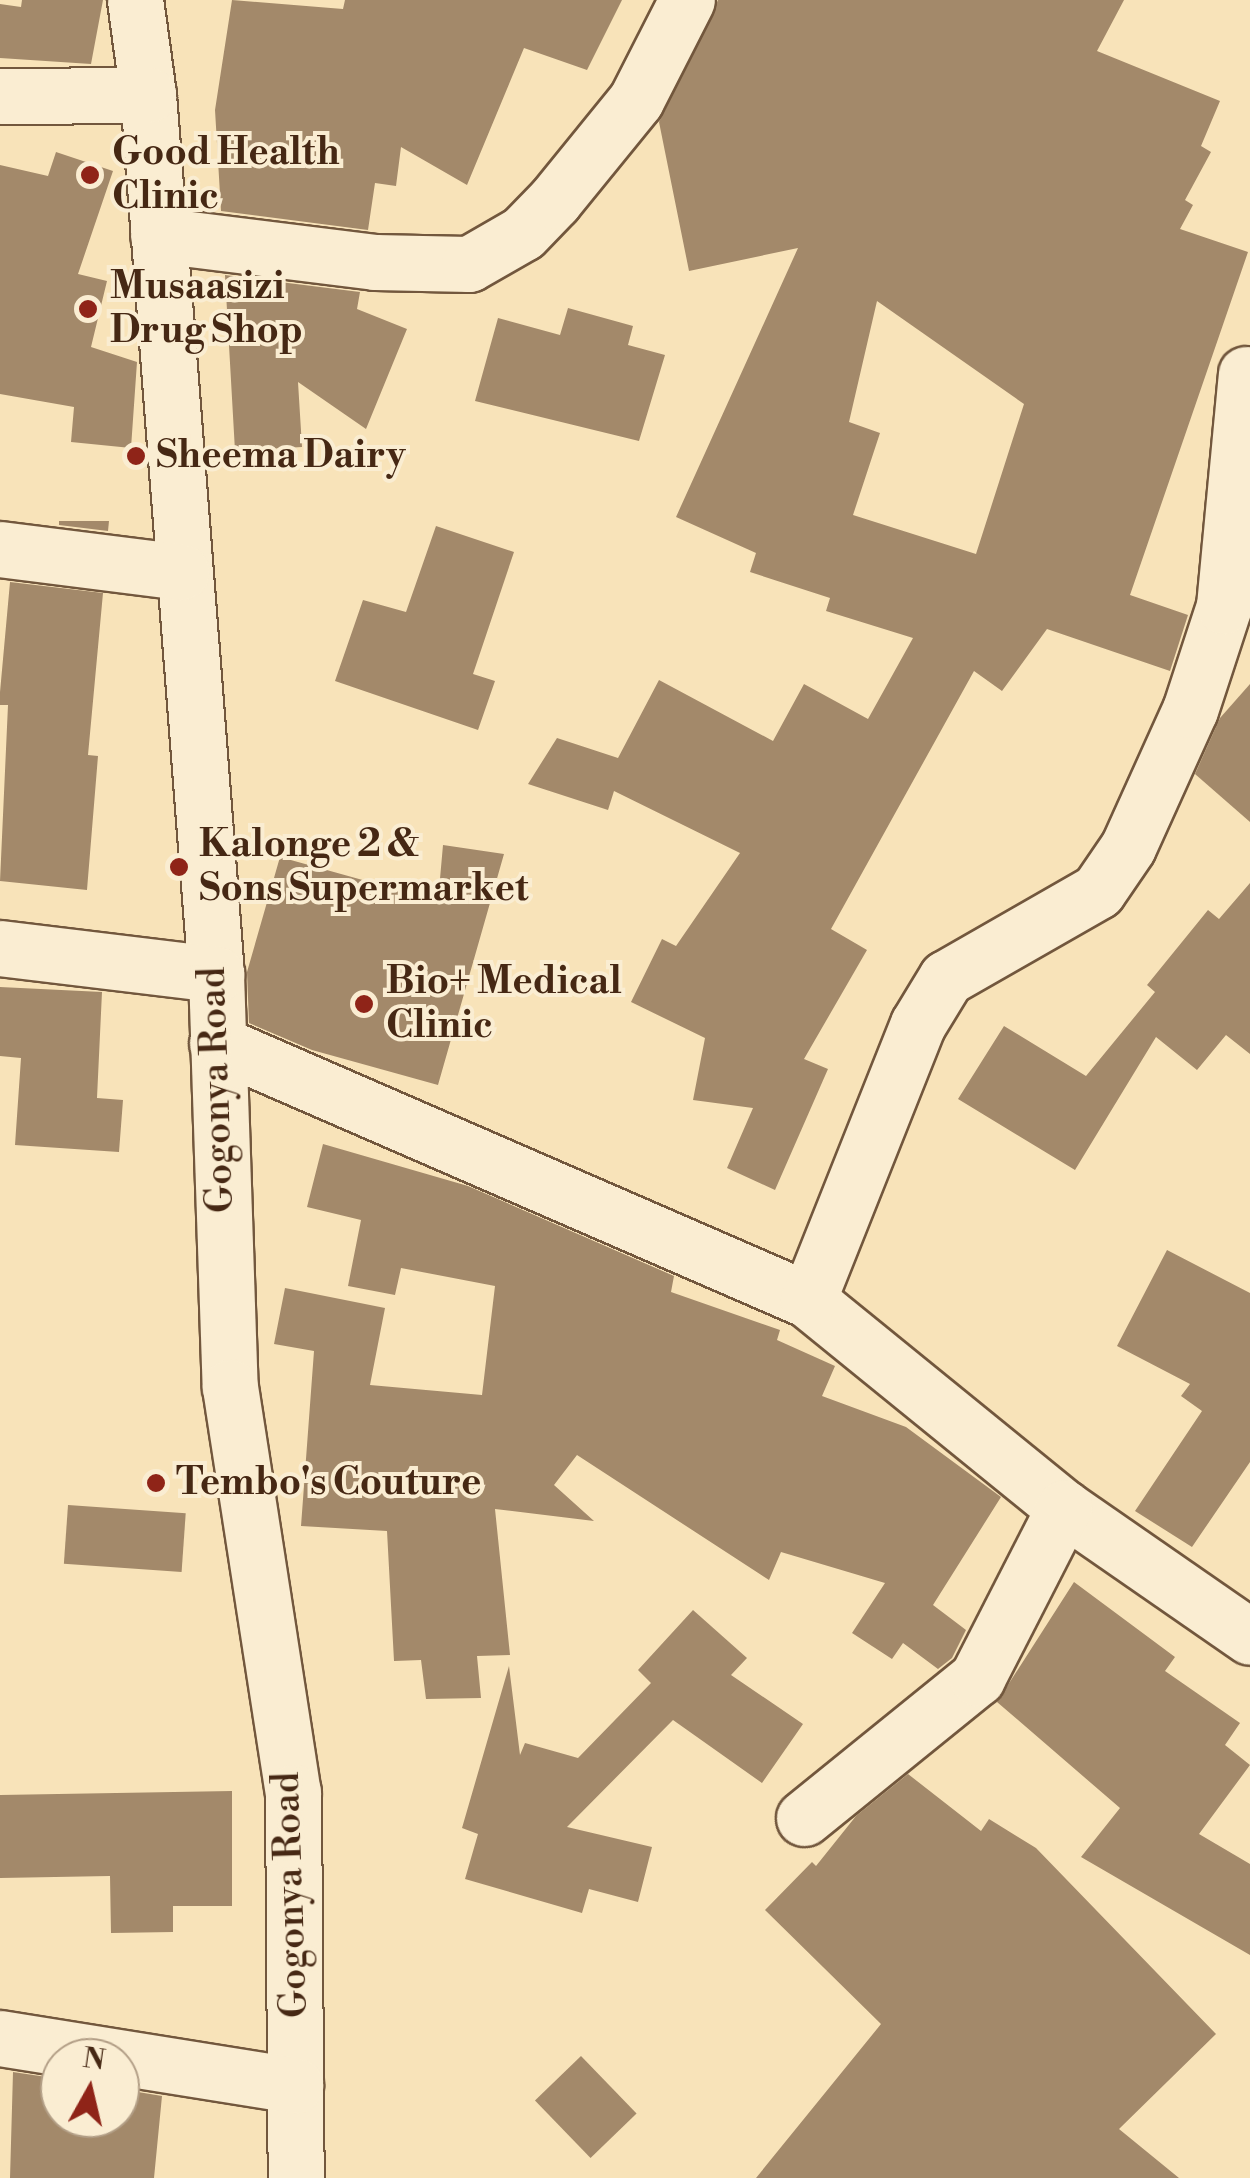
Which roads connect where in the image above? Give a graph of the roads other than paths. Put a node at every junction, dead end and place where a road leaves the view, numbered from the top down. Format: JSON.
{"nodes":[{"id":1,"x":134,"y":0,"type":"edge"},
{"id":2,"x":688,"y":0,"type":"edge"},
{"id":3,"x":148,"y":94,"type":"junction"},
{"id":4,"x":0,"y":96,"type":"edge"},
{"id":5,"x":158,"y":235,"type":"junction"},
{"id":6,"x":1246,"y":374,"type":"dead end"},
{"id":7,"x":0,"y":549,"type":"edge"},
{"id":8,"x":182,"y":572,"type":"junction"},
{"id":9,"x":0,"y":948,"type":"edge"},
{"id":10,"x":216,"y":974,"type":"junction"},
{"id":11,"x":217,"y":1043,"type":"junction"},
{"id":12,"x":808,"y":1300,"type":"junction"},
{"id":13,"x":1064,"y":1508,"type":"junction"},
{"id":14,"x":1250,"y":1637,"type":"edge"},
{"id":15,"x":804,"y":1818,"type":"dead end"},
{"id":16,"x":0,"y":2038,"type":"edge"},
{"id":17,"x":295,"y":2086,"type":"junction"},
{"id":18,"x":296,"y":2178,"type":"edge"}],
"edges":[{"from":1,"to":3,"type":"street","name":"Gogonya Road"},
{"from":2,"to":5,"type":"street"},
{"from":3,"to":4,"type":"street"},
{"from":3,"to":5,"type":"street","name":"Gogonya Road"},
{"from":5,"to":8,"type":"street","name":"Gogonya Road"},
{"from":6,"to":12,"type":"street"},
{"from":7,"to":8,"type":"street"},
{"from":8,"to":10,"type":"street","name":"Gogonya Road"},
{"from":9,"to":10,"type":"street"},
{"from":10,"to":11,"type":"street","name":"Gogonya Road"},
{"from":11,"to":12,"type":"street"},
{"from":11,"to":17,"type":"street","name":"Gogonya Road"},
{"from":12,"to":13,"type":"street"},
{"from":13,"to":14,"type":"street"},
{"from":13,"to":15,"type":"street"},
{"from":16,"to":17,"type":"street"},
{"from":17,"to":18,"type":"street","name":"Gogonya Road"}]}
